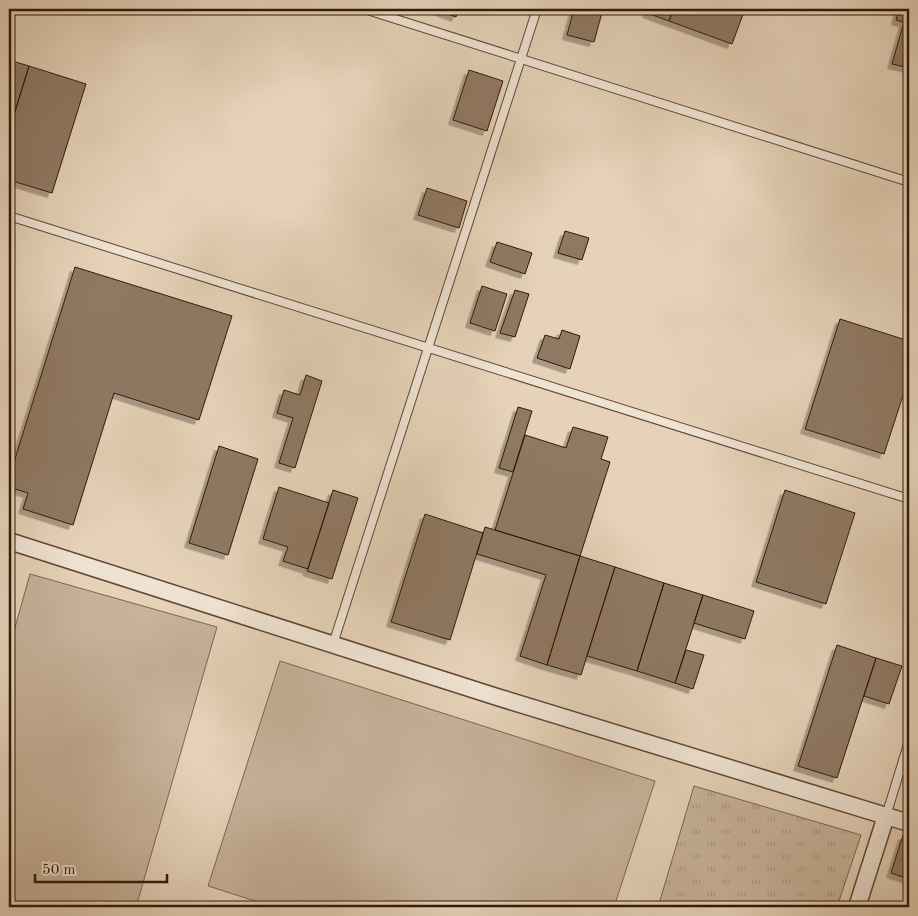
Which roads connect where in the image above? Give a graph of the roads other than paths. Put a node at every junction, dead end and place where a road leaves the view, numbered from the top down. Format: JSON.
{"nodes":[{"id":1,"x":364,"y":9,"type":"edge"},
{"id":2,"x":537,"y":9,"type":"edge"},
{"id":3,"x":520,"y":60,"type":"junction"},
{"id":4,"x":909,"y":182,"type":"edge"},
{"id":5,"x":9,"y":216,"type":"edge"},
{"id":6,"x":428,"y":348,"type":"junction"},
{"id":7,"x":909,"y":499,"type":"edge"},
{"id":8,"x":9,"y":541,"type":"edge"},
{"id":9,"x":332,"y":644,"type":"junction"},
{"id":10,"x":909,"y":742,"type":"edge"},
{"id":11,"x":886,"y":816,"type":"junction"},
{"id":12,"x":909,"y":823,"type":"edge"},
{"id":13,"x":857,"y":907,"type":"edge"}],
"edges":[{"from":1,"to":3,"type":"lane"},
{"from":2,"to":3,"type":"lane"},
{"from":3,"to":4,"type":"lane"},
{"from":3,"to":6,"type":"lane"},
{"from":5,"to":6,"type":"lane"},
{"from":6,"to":7,"type":"lane"},
{"from":6,"to":9,"type":"lane"},
{"from":8,"to":9,"type":"street"},
{"from":9,"to":11,"type":"street"},
{"from":10,"to":11,"type":"lane"},
{"from":11,"to":12,"type":"street"},
{"from":11,"to":13,"type":"street"}]}
